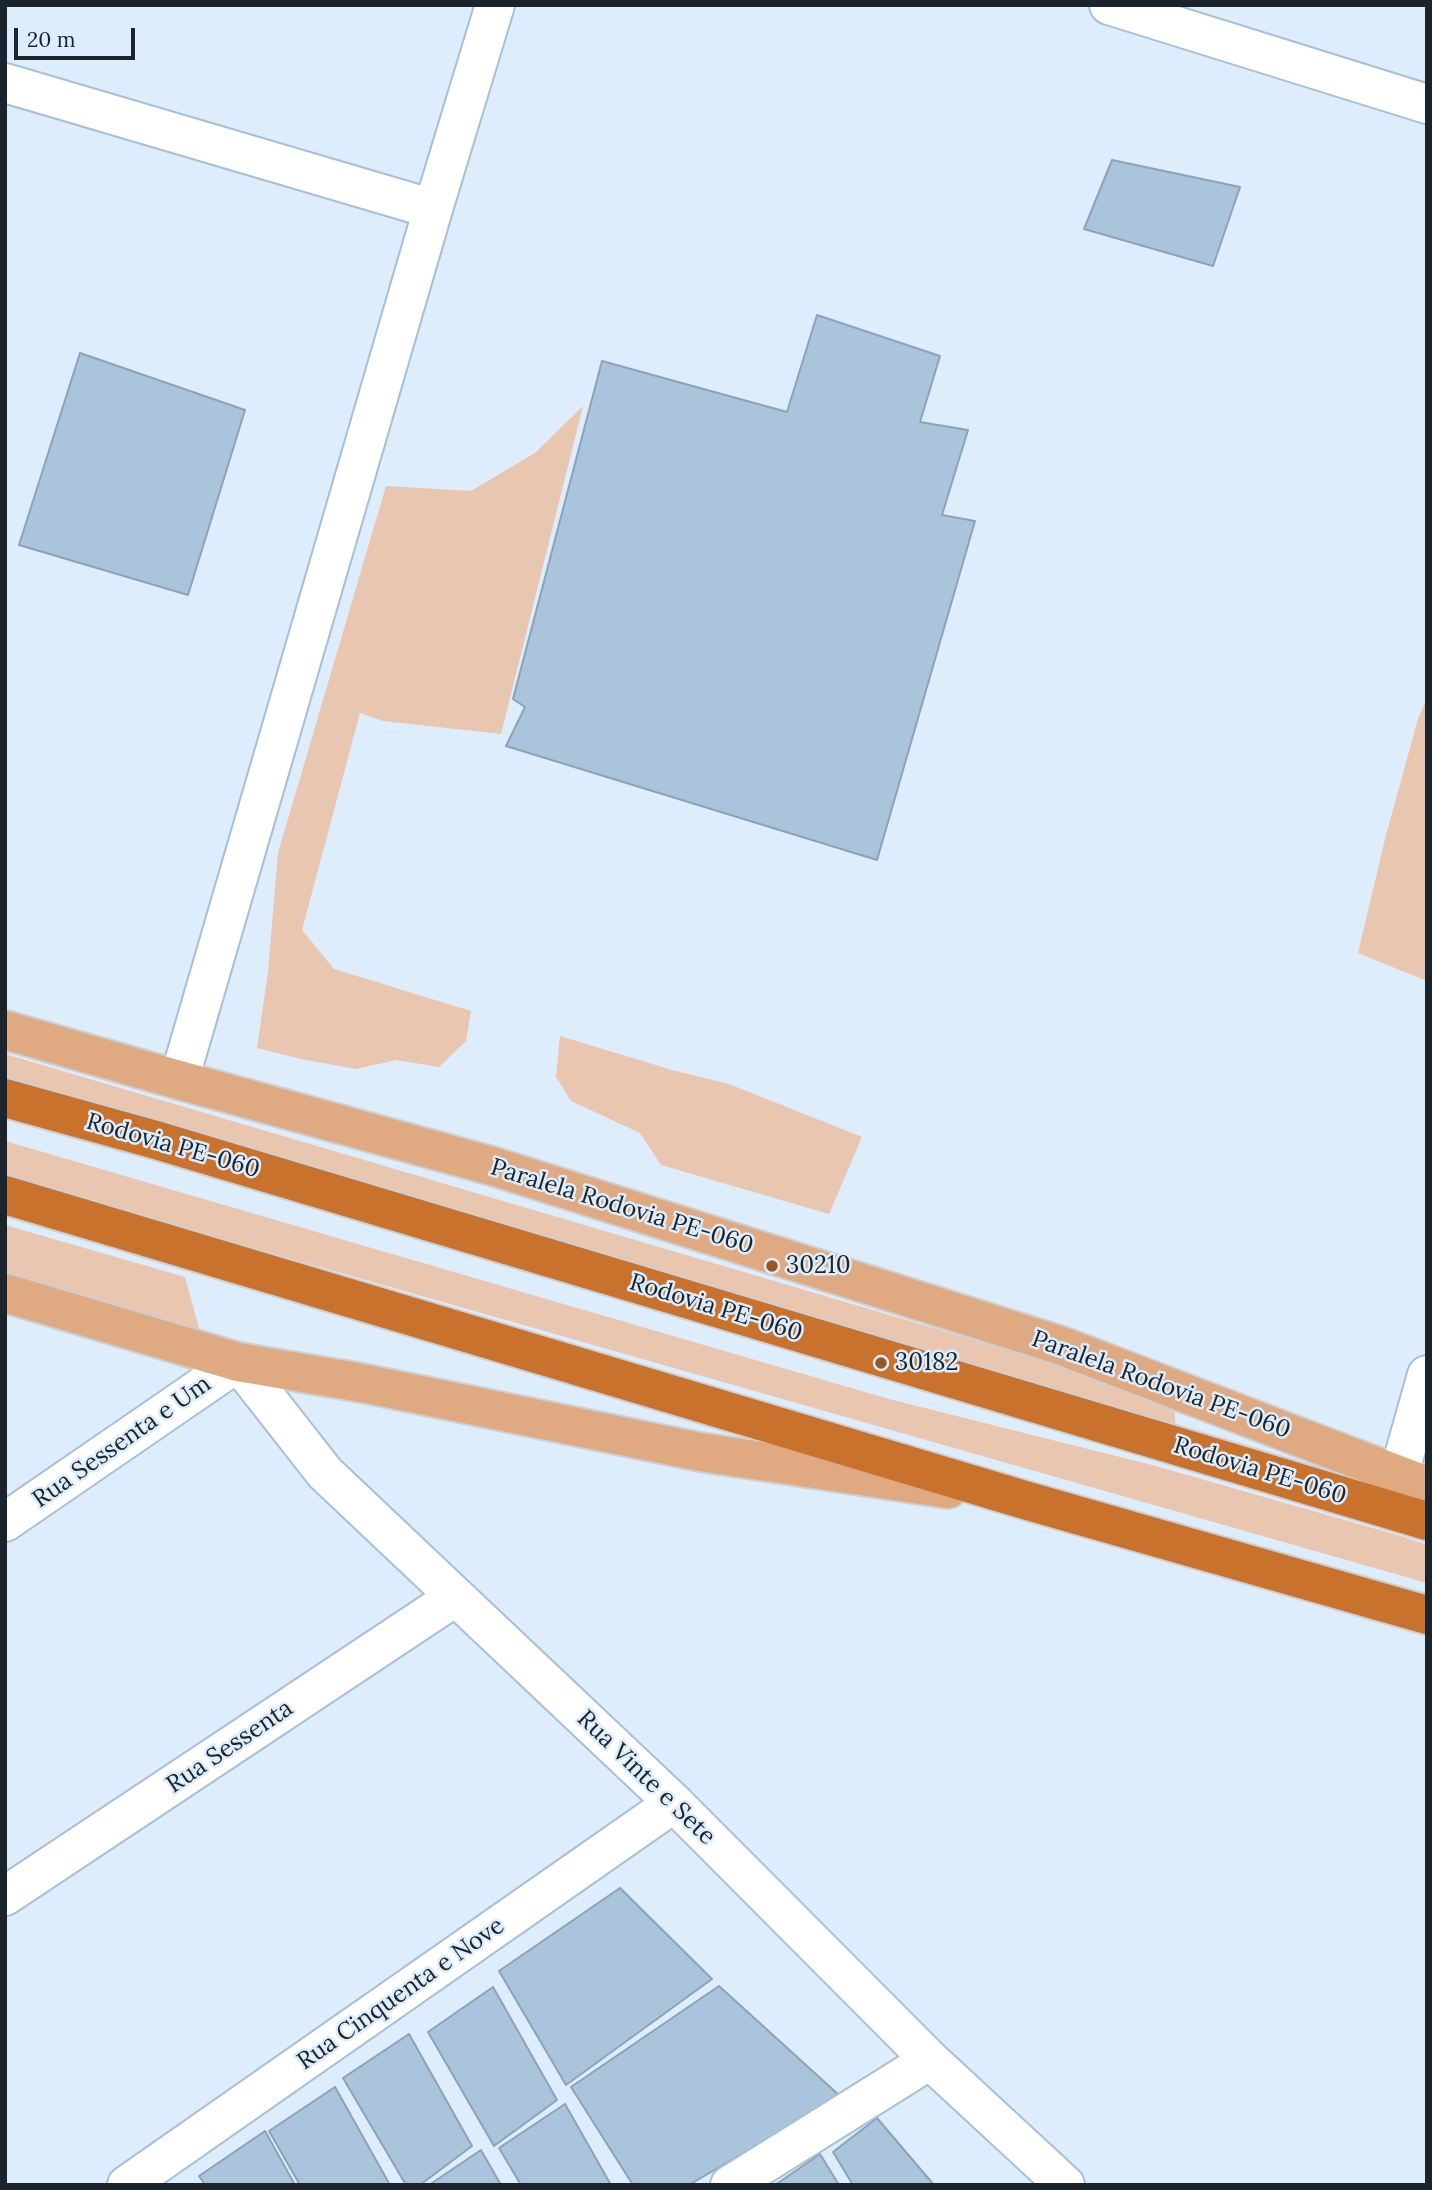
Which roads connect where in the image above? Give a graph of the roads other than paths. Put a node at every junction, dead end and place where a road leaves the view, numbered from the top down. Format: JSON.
{"nodes":[{"id":1,"x":495,"y":5,"type":"edge"},
{"id":2,"x":1109,"y":5,"type":"edge"},
{"id":3,"x":5,"y":83,"type":"edge"},
{"id":4,"x":1427,"y":104,"type":"edge"},
{"id":5,"x":433,"y":209,"type":"junction"},
{"id":6,"x":5,"y":1030,"type":"edge"},
{"id":7,"x":178,"y":1080,"type":"junction"},
{"id":8,"x":5,"y":1098,"type":"edge"},
{"id":9,"x":5,"y":1195,"type":"edge"},
{"id":10,"x":5,"y":1293,"type":"edge"},
{"id":11,"x":238,"y":1362,"type":"junction"},
{"id":12,"x":1427,"y":1375,"type":"edge"},
{"id":13,"x":1413,"y":1480,"type":"edge"},
{"id":14,"x":1028,"y":1501,"type":"junction"},
{"id":15,"x":1427,"y":1521,"type":"edge"},
{"id":16,"x":5,"y":1522,"type":"edge"},
{"id":17,"x":455,"y":1597,"type":"junction"},
{"id":18,"x":1427,"y":1615,"type":"edge"},
{"id":19,"x":674,"y":1803,"type":"junction"},
{"id":20,"x":5,"y":1896,"type":"edge"},
{"id":21,"x":930,"y":2060,"type":"junction"},
{"id":22,"x":127,"y":2185,"type":"edge"},
{"id":23,"x":730,"y":2185,"type":"edge"},
{"id":24,"x":1065,"y":2185,"type":"edge"}],
"edges":[{"from":1,"to":5,"type":"street"},
{"from":2,"to":4,"type":"street"},
{"from":3,"to":5,"type":"street"},
{"from":5,"to":7,"type":"street"},
{"from":6,"to":7,"type":"main road","name":"Paralela Rodovia PE-060"},
{"from":7,"to":13,"type":"main road","name":"Paralela Rodovia PE-060"},
{"from":8,"to":15,"type":"highway","name":"Rodovia PE-060"},
{"from":9,"to":14,"type":"highway"},
{"from":10,"to":11,"type":"main road"},
{"from":11,"to":14,"type":"main road"},
{"from":11,"to":16,"type":"street","name":"Rua Sessenta e Um"},
{"from":11,"to":17,"type":"street","name":"Rua Vinte e Sete"},
{"from":12,"to":13,"type":"street"},
{"from":14,"to":18,"type":"highway"},
{"from":17,"to":19,"type":"street","name":"Rua Vinte e Sete"},
{"from":17,"to":20,"type":"street","name":"Rua Sessenta"},
{"from":19,"to":21,"type":"street","name":"Rua Vinte e Sete"},
{"from":19,"to":22,"type":"street","name":"Rua Cinquenta e Nove"},
{"from":21,"to":23,"type":"street"},
{"from":21,"to":24,"type":"street","name":"Rua Vinte e Sete"}]}
